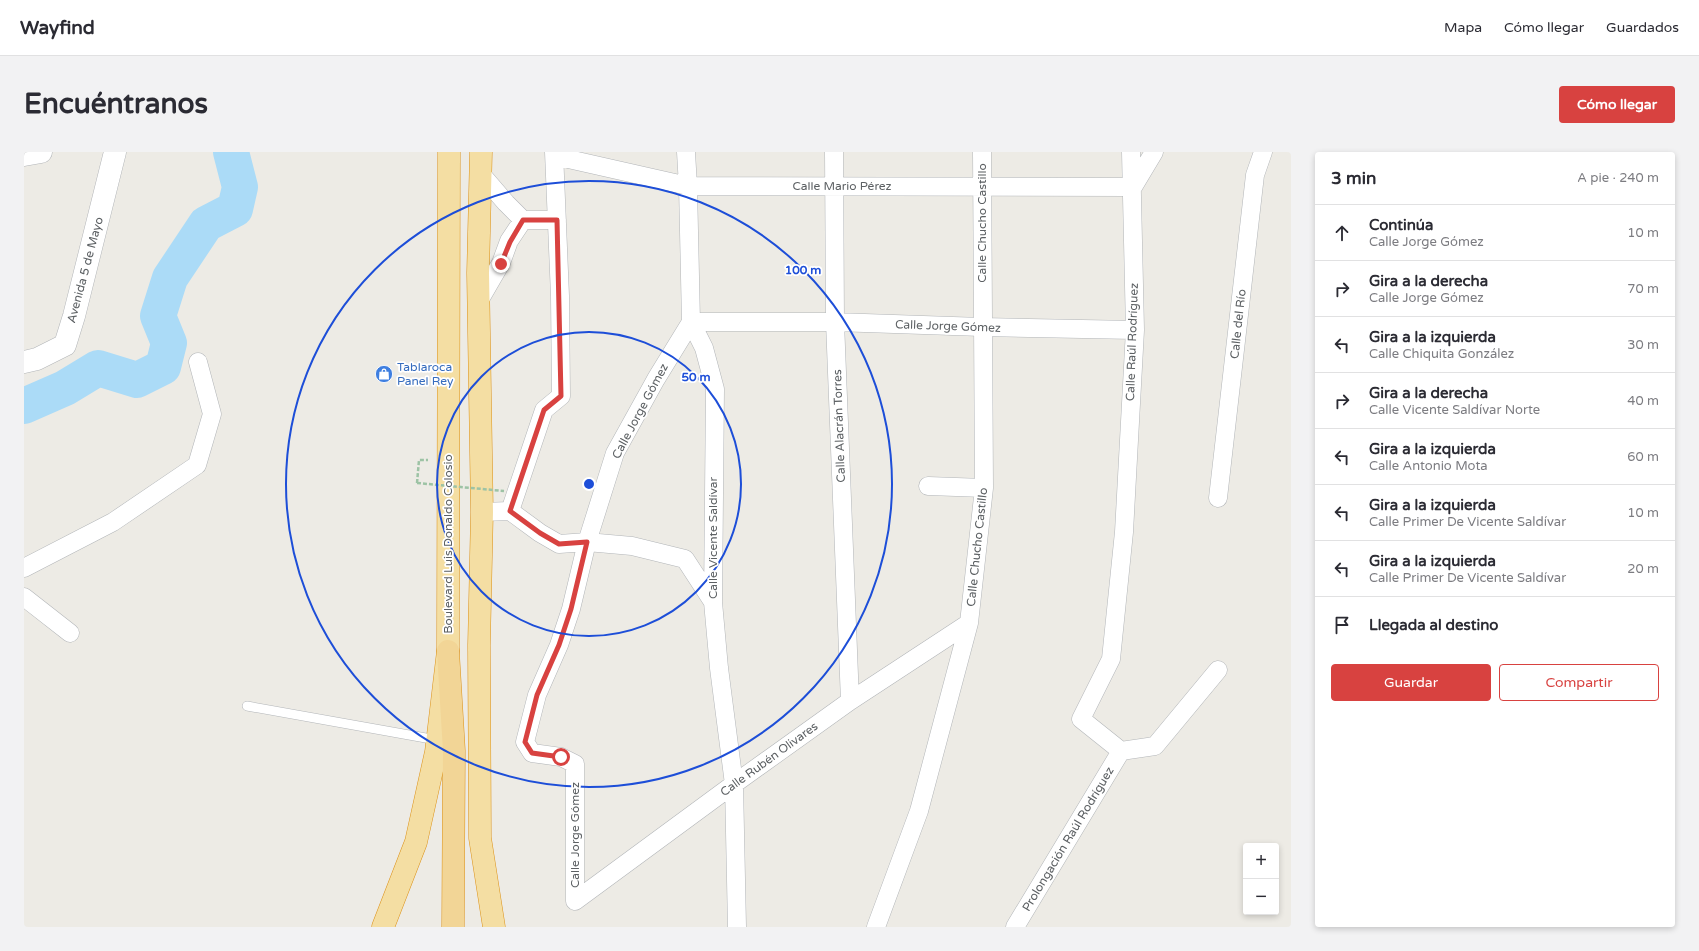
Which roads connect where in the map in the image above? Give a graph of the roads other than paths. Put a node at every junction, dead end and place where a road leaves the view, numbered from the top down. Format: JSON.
{"nodes":[{"id":1,"x":41,"y":152,"type":"edge"},
{"id":2,"x":115,"y":152,"type":"edge"},
{"id":3,"x":449,"y":152,"type":"edge"},
{"id":4,"x":481,"y":152,"type":"edge"},
{"id":5,"x":686,"y":152,"type":"edge"},
{"id":6,"x":834,"y":152,"type":"edge"},
{"id":7,"x":982,"y":152,"type":"edge"},
{"id":8,"x":1131,"y":152,"type":"edge"},
{"id":9,"x":1154,"y":152,"type":"edge"},
{"id":10,"x":1263,"y":152,"type":"edge"},
{"id":11,"x":555,"y":154,"type":"edge"},
{"id":12,"x":24,"y":155,"type":"edge"},
{"id":13,"x":481,"y":174,"type":"junction"},
{"id":14,"x":688,"y":186,"type":"junction"},
{"id":15,"x":834,"y":186,"type":"junction"},
{"id":16,"x":982,"y":186,"type":"junction"},
{"id":17,"x":1133,"y":187,"type":"junction"},
{"id":18,"x":523,"y":220,"type":"junction"},
{"id":19,"x":557,"y":220,"type":"junction"},
{"id":20,"x":478,"y":301,"type":"junction"},
{"id":21,"x":691,"y":322,"type":"junction"},
{"id":22,"x":835,"y":322,"type":"junction"},
{"id":23,"x":982,"y":328,"type":"junction"},
{"id":24,"x":1135,"y":330,"type":"junction"},
{"id":25,"x":24,"y":362,"type":"edge"},
{"id":26,"x":198,"y":362,"type":"dead end"},
{"id":27,"x":928,"y":486,"type":"dead end"},
{"id":28,"x":984,"y":488,"type":"junction"},
{"id":29,"x":1218,"y":498,"type":"dead end"},
{"id":30,"x":510,"y":511,"type":"junction"},
{"id":31,"x":482,"y":512,"type":"junction"},
{"id":32,"x":587,"y":542,"type":"junction"},
{"id":33,"x":24,"y":568,"type":"edge"},
{"id":34,"x":24,"y":597,"type":"edge"},
{"id":35,"x":713,"y":602,"type":"junction"},
{"id":36,"x":969,"y":623,"type":"junction"},
{"id":37,"x":70,"y":633,"type":"dead end"},
{"id":38,"x":448,"y":651,"type":"junction"},
{"id":39,"x":1218,"y":670,"type":"dead end"},
{"id":40,"x":850,"y":701,"type":"junction"},
{"id":41,"x":247,"y":706,"type":"dead end"},
{"id":42,"x":437,"y":740,"type":"junction"},
{"id":43,"x":1121,"y":751,"type":"junction"},
{"id":44,"x":734,"y":784,"type":"junction"},
{"id":45,"x":575,"y":901,"type":"joint"},
{"id":46,"x":383,"y":927,"type":"edge"},
{"id":47,"x":453,"y":927,"type":"edge"},
{"id":48,"x":494,"y":927,"type":"edge"},
{"id":49,"x":737,"y":927,"type":"edge"},
{"id":50,"x":876,"y":927,"type":"edge"},
{"id":51,"x":1015,"y":927,"type":"edge"}],
"edges":[{"from":1,"to":12,"type":"street"},
{"from":2,"to":25,"type":"street","name":"Avenida 5 de Mayo"},
{"from":3,"to":38,"type":"highway","name":"Boulevard Luis Donaldo Colosio"},
{"from":4,"to":13,"type":"highway"},
{"from":5,"to":14,"type":"street","name":"Calle Vicente Saldívar"},
{"from":6,"to":15,"type":"street","name":"Calle Alacrán Torres"},
{"from":7,"to":16,"type":"street","name":"Calle Chucho Castillo"},
{"from":8,"to":17,"type":"street","name":"Calle Raúl Rodríguez"},
{"from":9,"to":17,"type":"street"},
{"from":10,"to":29,"type":"street","name":"Calle del Río"},
{"from":11,"to":14,"type":"street","name":"Calle Mario Pérez"},
{"from":11,"to":19,"type":"street"},
{"from":13,"to":18,"type":"street"},
{"from":13,"to":20,"type":"highway"},
{"from":14,"to":15,"type":"street","name":"Calle Mario Pérez"},
{"from":14,"to":21,"type":"street","name":"Calle Vicente Saldívar"},
{"from":15,"to":16,"type":"street","name":"Calle Mario Pérez"},
{"from":15,"to":22,"type":"street","name":"Calle Alacrán Torres"},
{"from":16,"to":17,"type":"street","name":"Calle Mario Pérez"},
{"from":16,"to":23,"type":"street","name":"Calle Chucho Castillo"},
{"from":17,"to":24,"type":"street","name":"Calle Raúl Rodríguez"},
{"from":18,"to":19,"type":"street"},
{"from":18,"to":20,"type":"street"},
{"from":19,"to":30,"type":"street"},
{"from":20,"to":31,"type":"highway"},
{"from":21,"to":22,"type":"street","name":"Calle Jorge Gómez"},
{"from":21,"to":32,"type":"street","name":"Calle Jorge Gómez"},
{"from":21,"to":35,"type":"street","name":"Calle Vicente Saldívar"},
{"from":22,"to":23,"type":"street","name":"Calle Jorge Gómez"},
{"from":22,"to":40,"type":"street","name":"Calle Alacrán Torres"},
{"from":23,"to":24,"type":"street","name":"Calle Jorge Gómez"},
{"from":23,"to":28,"type":"street","name":"Calle Chucho Castillo"},
{"from":24,"to":43,"type":"street","name":"Calle Raúl Rodríguez"},
{"from":26,"to":33,"type":"street"},
{"from":27,"to":28,"type":"street"},
{"from":28,"to":36,"type":"street","name":"Calle Chucho Castillo"},
{"from":30,"to":31,"type":"street"},
{"from":30,"to":32,"type":"street"},
{"from":31,"to":48,"type":"highway"},
{"from":32,"to":35,"type":"street"},
{"from":32,"to":45,"type":"street","name":"Calle Jorge Gómez"},
{"from":34,"to":37,"type":"street"},
{"from":35,"to":44,"type":"street","name":"Calle Vicente Saldívar"},
{"from":36,"to":40,"type":"street","name":"Calle Rubén Olivares"},
{"from":36,"to":50,"type":"street","name":"Calle Chucho Castillo"},
{"from":38,"to":42,"type":"highway","name":"Boulevard Luis Donaldo Colosio"},
{"from":38,"to":47,"type":"highway"},
{"from":39,"to":43,"type":"street"},
{"from":40,"to":44,"type":"street","name":"Calle Rubén Olivares"},
{"from":41,"to":42,"type":"lane"},
{"from":42,"to":46,"type":"highway","name":"Boulevard Luis Donaldo Colosio"},
{"from":43,"to":51,"type":"street","name":"Prolongación Raúl Rodríguez"},
{"from":44,"to":45,"type":"street","name":"Calle Rubén Olivares"},
{"from":44,"to":49,"type":"street","name":"Calle Vicente Saldívar"}]}
